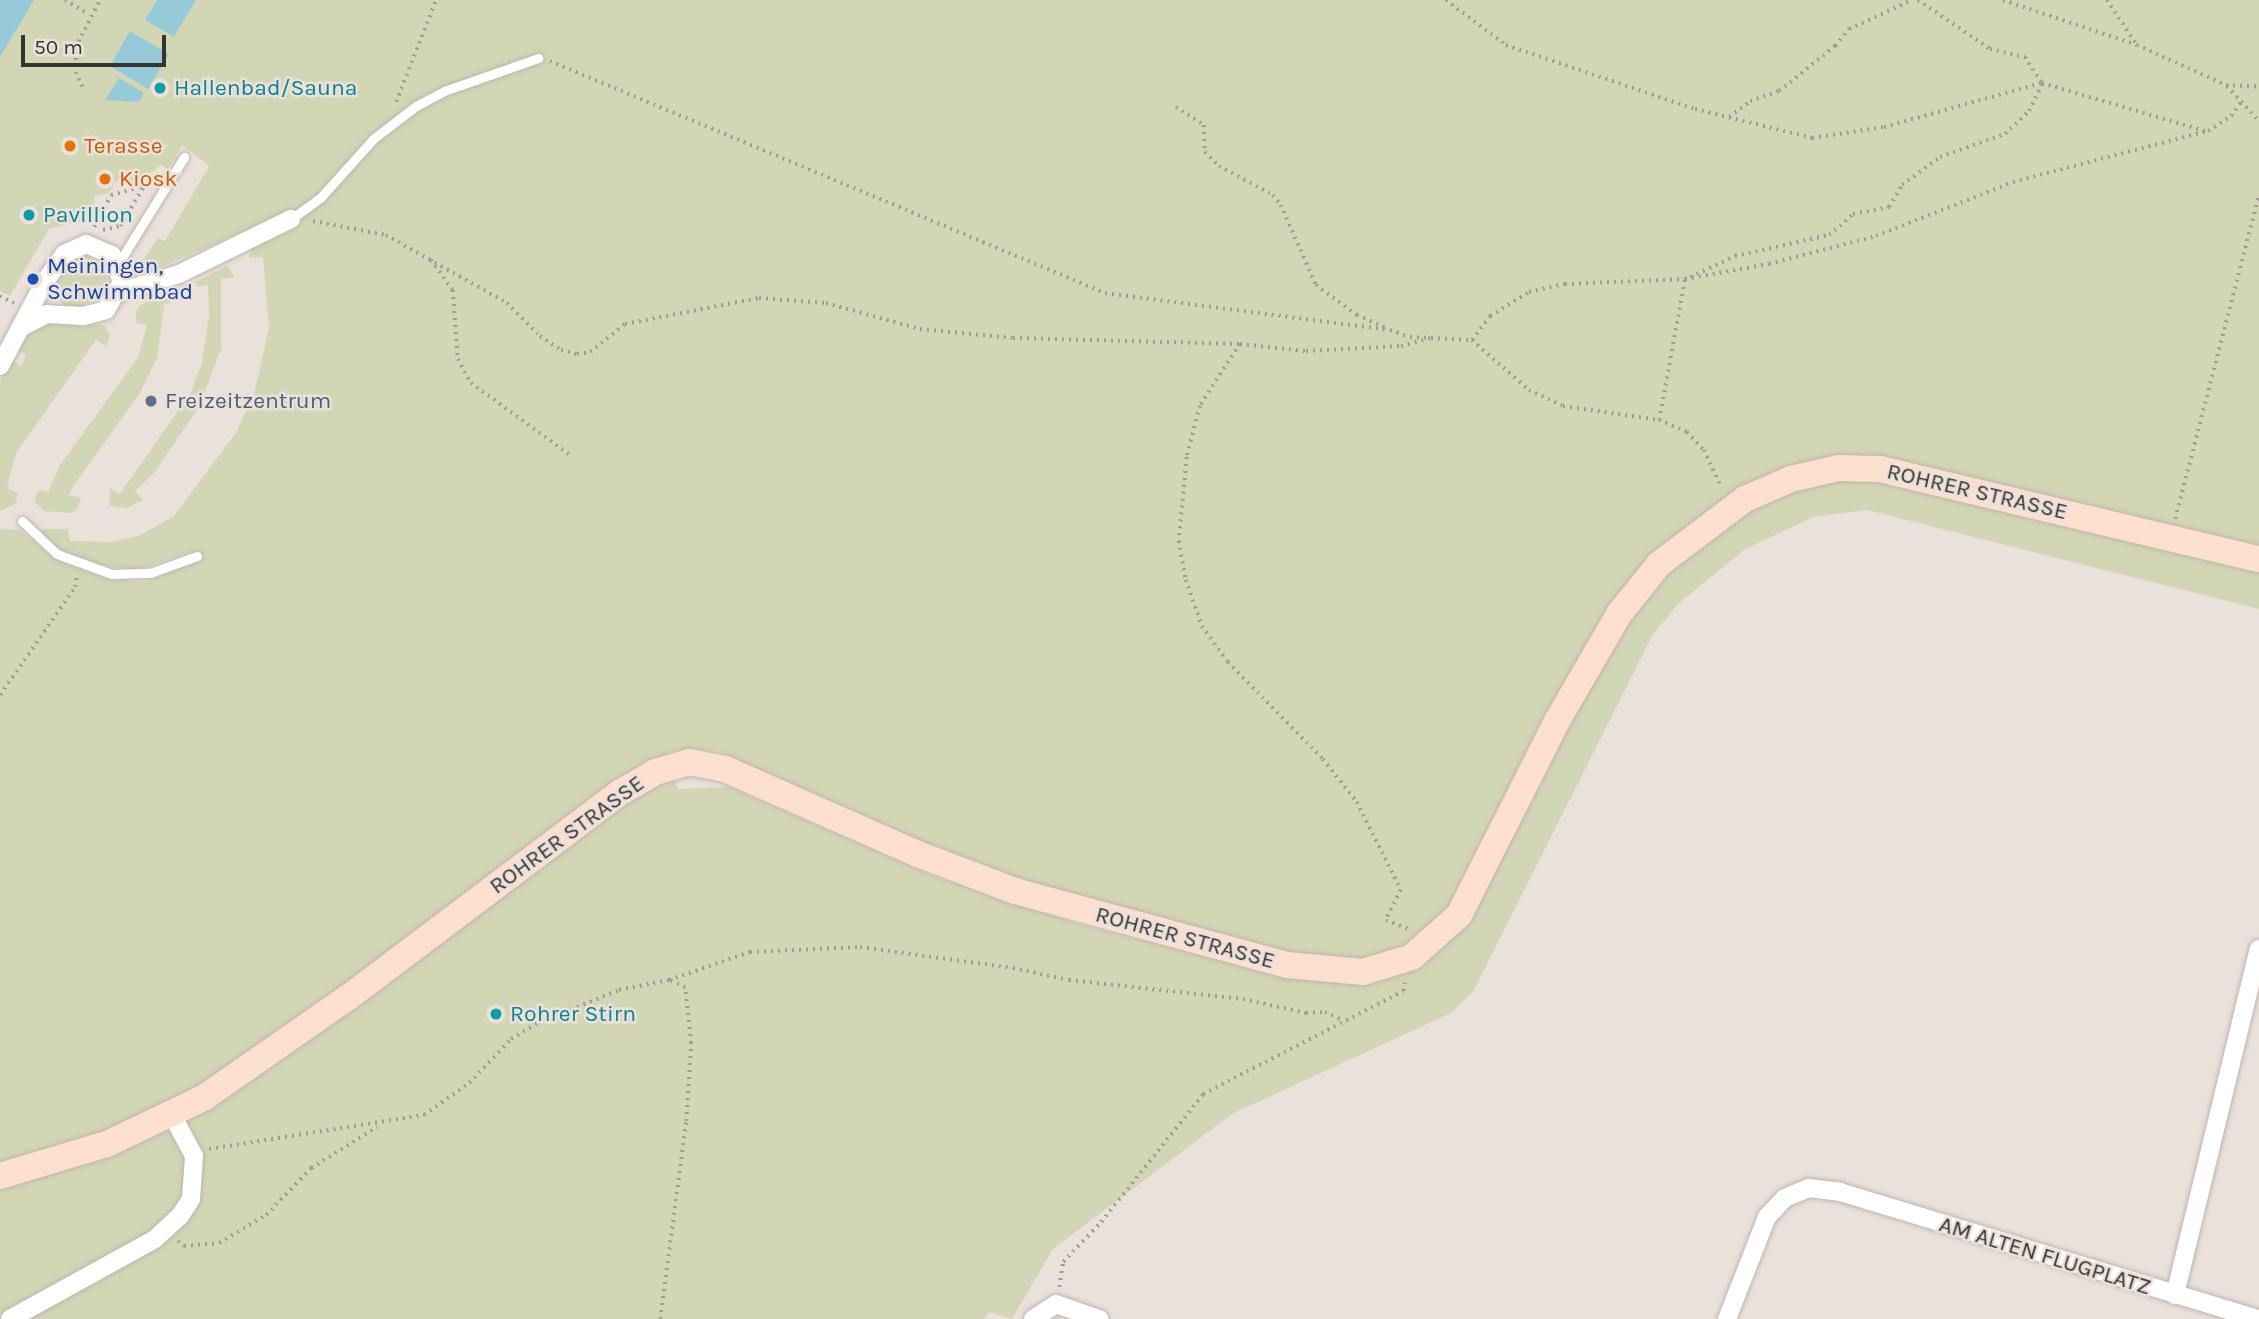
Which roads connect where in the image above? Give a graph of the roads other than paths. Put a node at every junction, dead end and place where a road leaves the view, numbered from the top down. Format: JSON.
{"nodes":[{"id":1,"x":538,"y":58,"type":"road end"},
{"id":2,"x":184,"y":157,"type":"dead end"},
{"id":3,"x":291,"y":219,"type":"joint"},
{"id":4,"x":118,"y":264,"type":"junction"},
{"id":5,"x":119,"y":292,"type":"junction"},
{"id":6,"x":22,"y":327,"type":"junction"},
{"id":7,"x":0,"y":366,"type":"edge"},
{"id":8,"x":22,"y":521,"type":"dead end"},
{"id":9,"x":197,"y":556,"type":"dead end"},
{"id":10,"x":2259,"y":559,"type":"edge"},
{"id":11,"x":2259,"y":949,"type":"edge"},
{"id":12,"x":172,"y":1115,"type":"junction"},
{"id":13,"x":0,"y":1176,"type":"edge"},
{"id":14,"x":2175,"y":1295,"type":"junction"},
{"id":15,"x":10,"y":1319,"type":"edge"},
{"id":16,"x":1033,"y":1319,"type":"edge"},
{"id":17,"x":1099,"y":1319,"type":"edge"},
{"id":18,"x":1727,"y":1319,"type":"edge"},
{"id":19,"x":2258,"y":1319,"type":"edge"}],
"edges":[{"from":1,"to":3,"type":"lane"},
{"from":2,"to":4,"type":"lane"},
{"from":3,"to":5,"type":"street"},
{"from":4,"to":5,"type":"street"},
{"from":4,"to":6,"type":"street"},
{"from":5,"to":6,"type":"street"},
{"from":6,"to":7,"type":"street"},
{"from":8,"to":9,"type":"lane"},
{"from":10,"to":12,"type":"main road","name":"ROHRER STRASSE"},
{"from":11,"to":14,"type":"street","name":"AM ALTEN FLUGPLATZ"},
{"from":12,"to":13,"type":"main road","name":"ROHRER STRASSE"},
{"from":12,"to":15,"type":"street"},
{"from":14,"to":18,"type":"street","name":"AM ALTEN FLUGPLATZ"},
{"from":14,"to":19,"type":"street"},
{"from":16,"to":17,"type":"street"}]}
